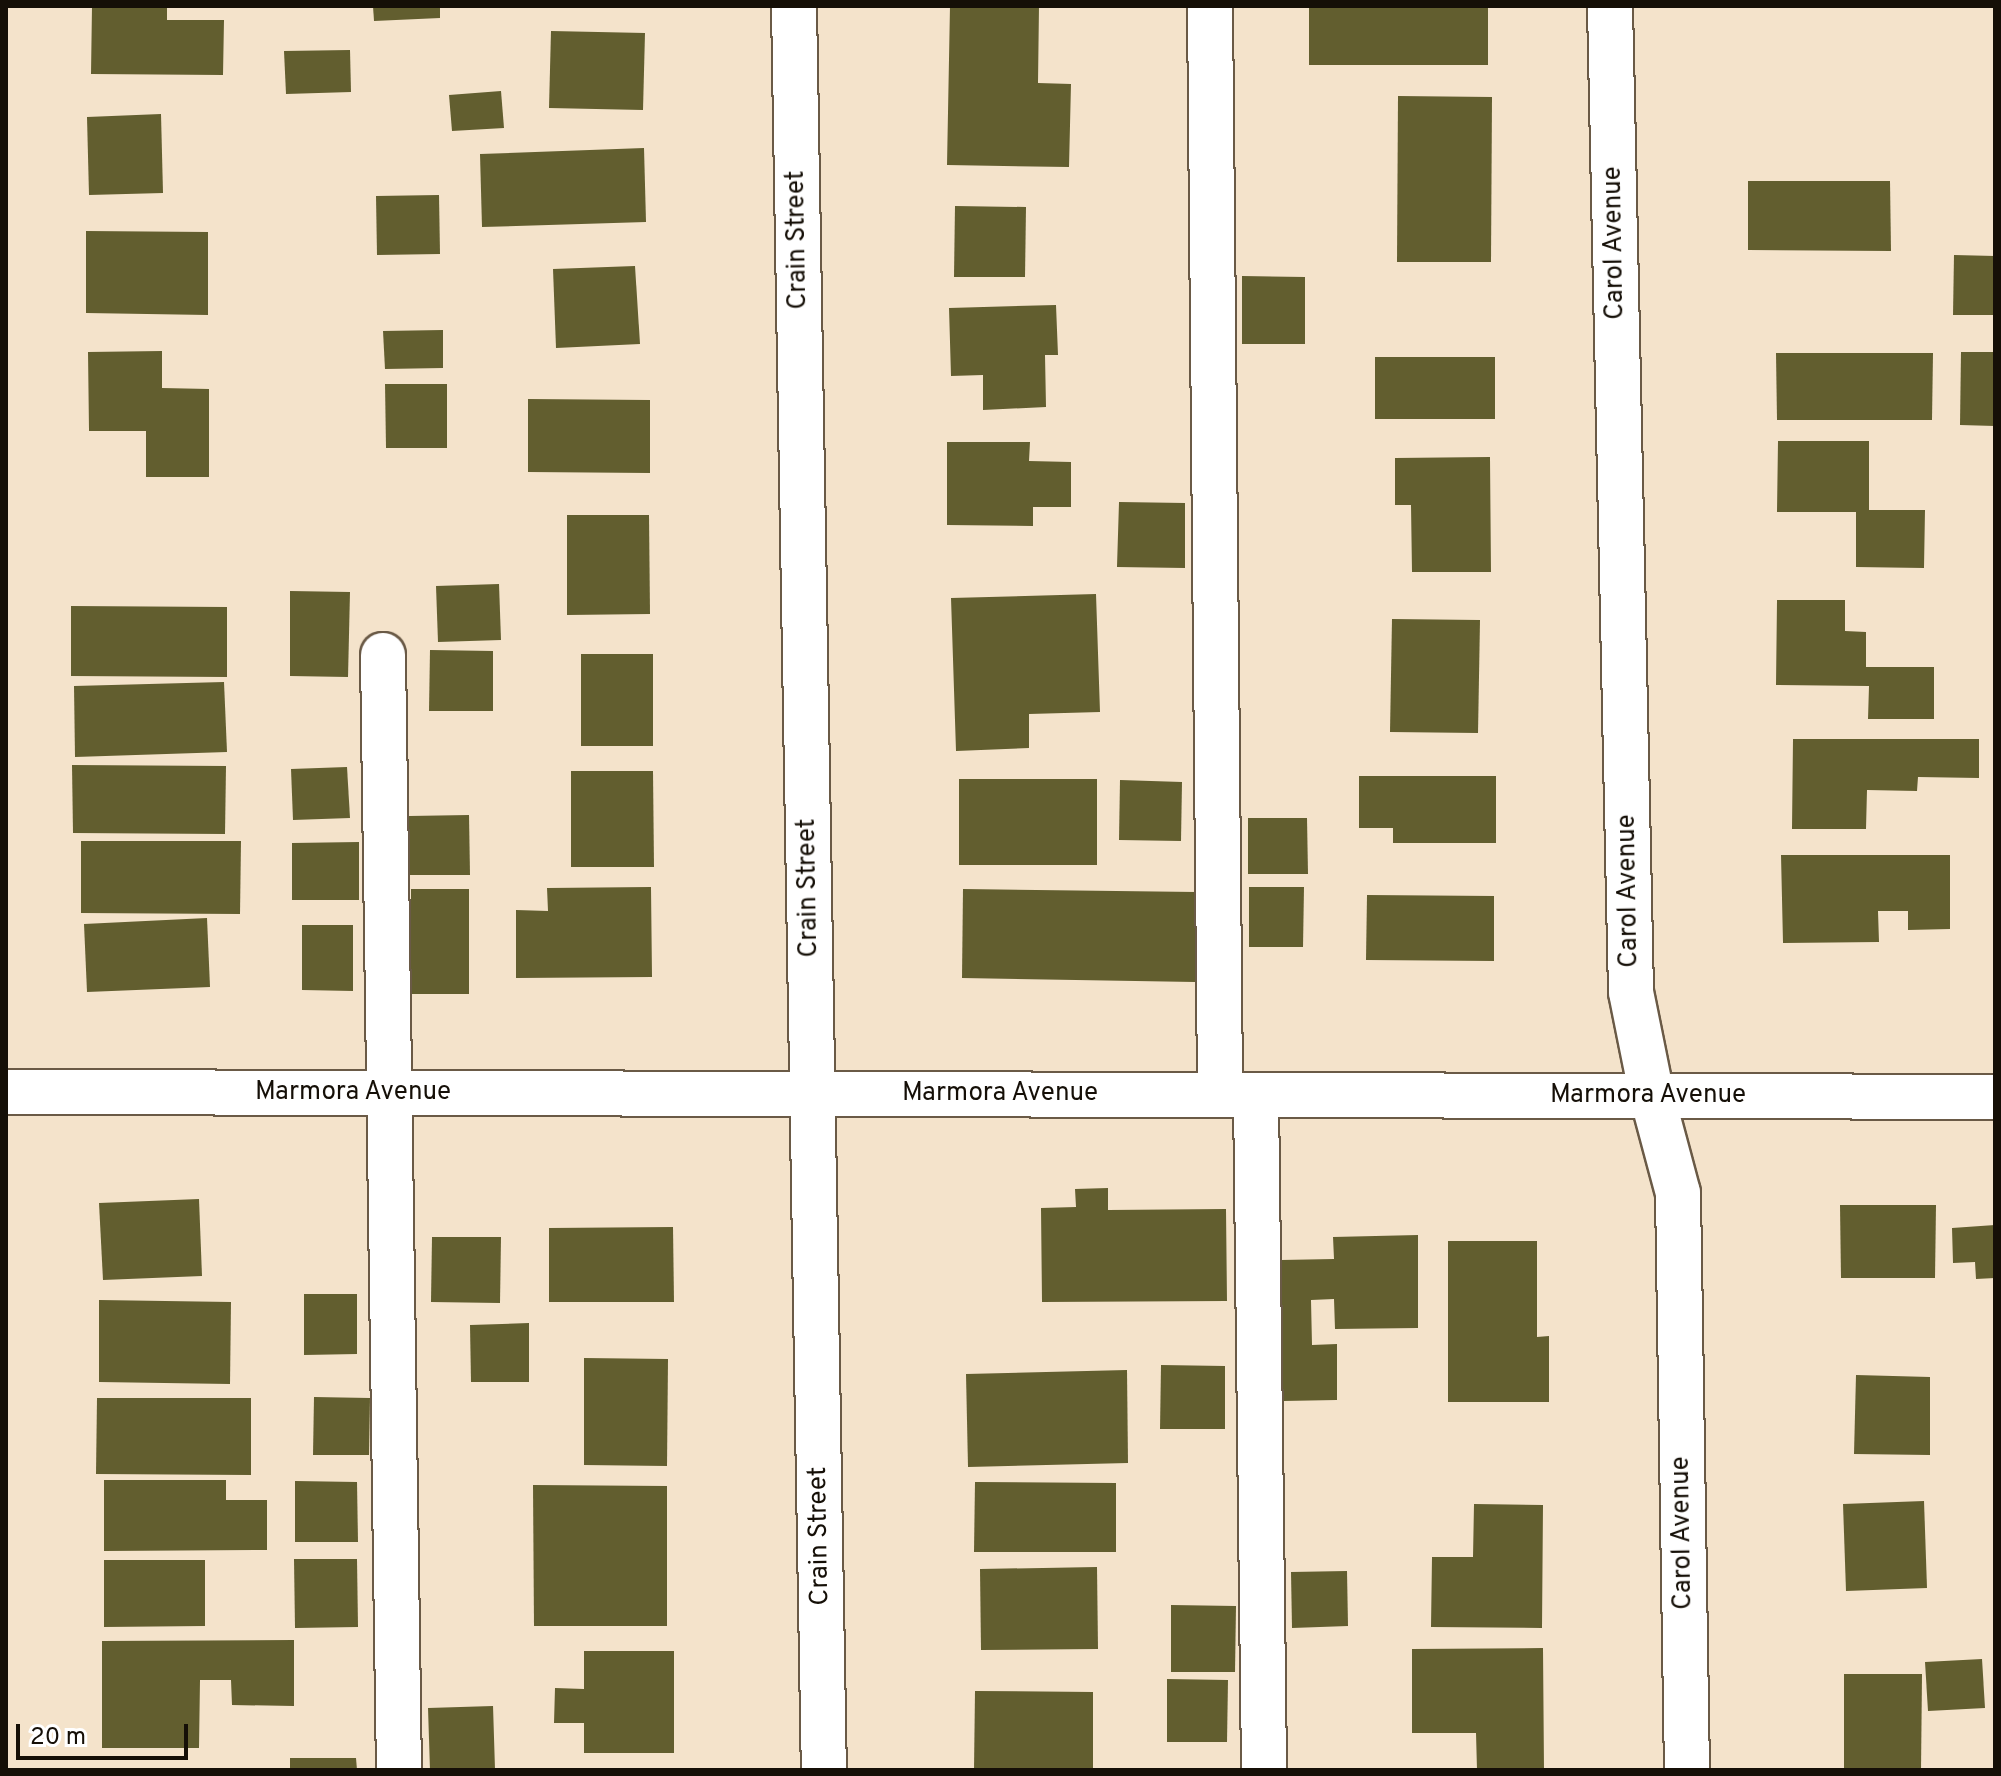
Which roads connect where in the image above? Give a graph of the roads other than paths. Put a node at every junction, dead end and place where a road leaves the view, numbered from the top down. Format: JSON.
{"nodes":[{"id":1,"x":794,"y":6,"type":"edge"},
{"id":2,"x":1210,"y":6,"type":"edge"},
{"id":3,"x":1610,"y":6,"type":"edge"},
{"id":4,"x":383,"y":655,"type":"dead end"},
{"id":5,"x":6,"y":1092,"type":"edge"},
{"id":6,"x":389,"y":1093,"type":"junction"},
{"id":7,"x":812,"y":1094,"type":"junction"},
{"id":8,"x":1238,"y":1095,"type":"junction"},
{"id":9,"x":1652,"y":1096,"type":"junction"},
{"id":10,"x":1995,"y":1097,"type":"edge"},
{"id":11,"x":399,"y":1770,"type":"edge"},
{"id":12,"x":824,"y":1770,"type":"edge"},
{"id":13,"x":1264,"y":1770,"type":"edge"},
{"id":14,"x":1687,"y":1770,"type":"edge"}],
"edges":[{"from":1,"to":7,"type":"street","name":"Crain Street"},
{"from":2,"to":8,"type":"street"},
{"from":3,"to":9,"type":"street","name":"Carol Avenue"},
{"from":4,"to":6,"type":"street"},
{"from":5,"to":6,"type":"street","name":"Marmora Avenue"},
{"from":6,"to":7,"type":"street","name":"Marmora Avenue"},
{"from":6,"to":11,"type":"street"},
{"from":7,"to":8,"type":"street","name":"Marmora Avenue"},
{"from":7,"to":12,"type":"street","name":"Crain Street"},
{"from":8,"to":9,"type":"street","name":"Marmora Avenue"},
{"from":8,"to":13,"type":"street"},
{"from":9,"to":10,"type":"street","name":"Marmora Avenue"},
{"from":9,"to":14,"type":"street","name":"Carol Avenue"}]}
